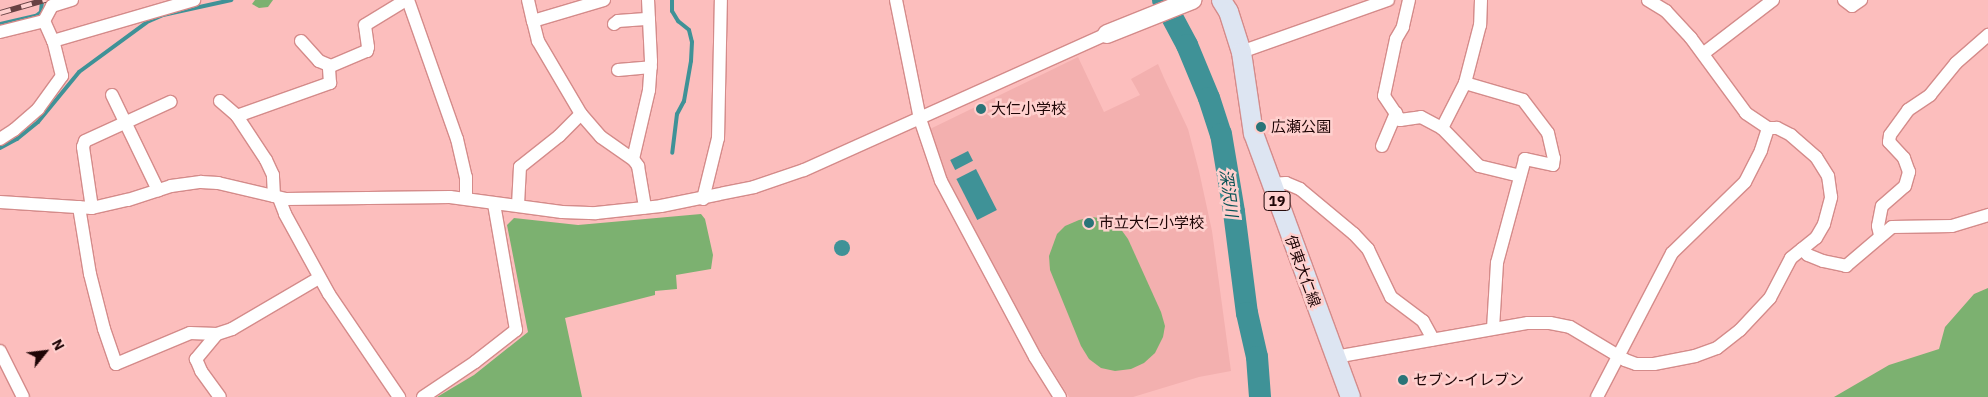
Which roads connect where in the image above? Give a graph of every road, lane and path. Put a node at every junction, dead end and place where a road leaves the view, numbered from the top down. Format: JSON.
{"nodes":[{"id":1,"x":72,"y":0,"type":"edge"},
{"id":2,"x":194,"y":0,"type":"edge"},
{"id":3,"x":407,"y":0,"type":"edge"},
{"id":4,"x":528,"y":0,"type":"edge"},
{"id":5,"x":604,"y":0,"type":"edge"},
{"id":6,"x":648,"y":0,"type":"edge"},
{"id":7,"x":721,"y":0,"type":"edge"},
{"id":8,"x":896,"y":0,"type":"edge"},
{"id":9,"x":1221,"y":0,"type":"edge"},
{"id":10,"x":1388,"y":0,"type":"edge"},
{"id":11,"x":1408,"y":0,"type":"edge"},
{"id":12,"x":1481,"y":0,"type":"edge"},
{"id":13,"x":1773,"y":0,"type":"edge"},
{"id":14,"x":1844,"y":0,"type":"edge"},
{"id":15,"x":1861,"y":0,"type":"edge"},
{"id":16,"x":1188,"y":1,"type":"edge"},
{"id":17,"x":1655,"y":2,"type":"edge"},
{"id":18,"x":649,"y":19,"type":"junction"},
{"id":19,"x":44,"y":21,"type":"junction"},
{"id":20,"x":533,"y":21,"type":"junction"},
{"id":21,"x":614,"y":24,"type":"dead end"},
{"id":22,"x":0,"y":32,"type":"edge"},
{"id":23,"x":1107,"y":34,"type":"joint"},
{"id":24,"x":1988,"y":35,"type":"edge"},
{"id":25,"x":53,"y":41,"type":"junction"},
{"id":26,"x":301,"y":41,"type":"dead end"},
{"id":27,"x":1241,"y":52,"type":"junction"},
{"id":28,"x":1704,"y":53,"type":"junction"},
{"id":29,"x":331,"y":66,"type":"junction"},
{"id":30,"x":651,"y":67,"type":"junction"},
{"id":31,"x":618,"y":70,"type":"dead end"},
{"id":32,"x":1465,"y":83,"type":"junction"},
{"id":33,"x":112,"y":95,"type":"dead end"},
{"id":34,"x":220,"y":101,"type":"dead end"},
{"id":35,"x":170,"y":102,"type":"dead end"},
{"id":36,"x":1396,"y":113,"type":"junction"},
{"id":37,"x":581,"y":114,"type":"junction"},
{"id":38,"x":237,"y":116,"type":"junction"},
{"id":39,"x":920,"y":119,"type":"junction"},
{"id":40,"x":126,"y":122,"type":"junction"},
{"id":41,"x":1442,"y":128,"type":"junction"},
{"id":42,"x":1768,"y":128,"type":"junction"},
{"id":43,"x":0,"y":139,"type":"edge"},
{"id":44,"x":1382,"y":146,"type":"dead end"},
{"id":45,"x":633,"y":159,"type":"junction"},
{"id":46,"x":1520,"y":176,"type":"junction"},
{"id":47,"x":1271,"y":184,"type":"junction"},
{"id":48,"x":158,"y":190,"type":"junction"},
{"id":49,"x":277,"y":197,"type":"junction"},
{"id":50,"x":466,"y":198,"type":"junction"},
{"id":51,"x":703,"y":199,"type":"junction"},
{"id":52,"x":0,"y":202,"type":"edge"},
{"id":53,"x":494,"y":204,"type":"junction"},
{"id":54,"x":518,"y":205,"type":"junction"},
{"id":55,"x":645,"y":207,"type":"junction"},
{"id":56,"x":86,"y":208,"type":"junction"},
{"id":57,"x":1988,"y":215,"type":"edge"},
{"id":58,"x":1880,"y":235,"type":"junction"},
{"id":59,"x":1802,"y":249,"type":"junction"},
{"id":60,"x":319,"y":278,"type":"junction"},
{"id":61,"x":1493,"y":328,"type":"junction"},
{"id":62,"x":217,"y":334,"type":"junction"},
{"id":63,"x":1433,"y":339,"type":"junction"},
{"id":64,"x":0,"y":351,"type":"edge"},
{"id":65,"x":1335,"y":357,"type":"junction"},
{"id":66,"x":1620,"y":357,"type":"junction"},
{"id":67,"x":23,"y":397,"type":"edge"},
{"id":68,"x":220,"y":397,"type":"edge"},
{"id":69,"x":399,"y":397,"type":"edge"},
{"id":70,"x":422,"y":397,"type":"edge"},
{"id":71,"x":1060,"y":397,"type":"edge"},
{"id":72,"x":1350,"y":397,"type":"edge"},
{"id":73,"x":1597,"y":397,"type":"edge"}],
"edges":[{"from":1,"to":19,"type":"street"},
{"from":2,"to":25,"type":"street"},
{"from":3,"to":29,"type":"street"},
{"from":3,"to":50,"type":"street"},
{"from":4,"to":20,"type":"street"},
{"from":5,"to":20,"type":"street"},
{"from":6,"to":18,"type":"street"},
{"from":7,"to":51,"type":"street"},
{"from":8,"to":39,"type":"street"},
{"from":9,"to":27,"type":"main road","name":"伊東大仁線","number":"19"},
{"from":10,"to":27,"type":"street"},
{"from":11,"to":36,"type":"street"},
{"from":12,"to":32,"type":"street"},
{"from":13,"to":28,"type":"street"},
{"from":14,"to":15,"type":"street"},
{"from":16,"to":23,"type":"street"},
{"from":17,"to":28,"type":"street"},
{"from":18,"to":21,"type":"street"},
{"from":18,"to":30,"type":"street"},
{"from":19,"to":22,"type":"street"},
{"from":19,"to":25,"type":"street"},
{"from":20,"to":37,"type":"street"},
{"from":23,"to":39,"type":"street"},
{"from":24,"to":58,"type":"street"},
{"from":25,"to":43,"type":"street"},
{"from":26,"to":29,"type":"street"},
{"from":27,"to":47,"type":"main road","name":"伊東大仁線","number":"19"},
{"from":28,"to":42,"type":"street"},
{"from":29,"to":38,"type":"street"},
{"from":30,"to":31,"type":"street"},
{"from":30,"to":45,"type":"street"},
{"from":32,"to":41,"type":"street"},
{"from":32,"to":46,"type":"street"},
{"from":33,"to":40,"type":"street"},
{"from":34,"to":38,"type":"street"},
{"from":35,"to":40,"type":"street"},
{"from":36,"to":41,"type":"street"},
{"from":36,"to":44,"type":"street"},
{"from":37,"to":45,"type":"street"},
{"from":37,"to":54,"type":"street"},
{"from":38,"to":49,"type":"street"},
{"from":39,"to":51,"type":"street"},
{"from":39,"to":71,"type":"street"},
{"from":40,"to":48,"type":"street"},
{"from":40,"to":56,"type":"street"},
{"from":41,"to":46,"type":"street"},
{"from":42,"to":59,"type":"street"},
{"from":42,"to":66,"type":"street"},
{"from":45,"to":55,"type":"street"},
{"from":46,"to":61,"type":"street"},
{"from":47,"to":63,"type":"street"},
{"from":47,"to":65,"type":"main road","name":"伊東大仁線","number":"19"},
{"from":48,"to":49,"type":"street"},
{"from":48,"to":56,"type":"street"},
{"from":49,"to":50,"type":"street"},
{"from":49,"to":60,"type":"street"},
{"from":50,"to":53,"type":"street"},
{"from":51,"to":55,"type":"street"},
{"from":52,"to":56,"type":"street"},
{"from":53,"to":54,"type":"street"},
{"from":53,"to":70,"type":"street"},
{"from":54,"to":55,"type":"street"},
{"from":56,"to":62,"type":"street"},
{"from":57,"to":58,"type":"street"},
{"from":58,"to":59,"type":"street"},
{"from":59,"to":66,"type":"street"},
{"from":60,"to":62,"type":"street"},
{"from":60,"to":69,"type":"street"},
{"from":61,"to":63,"type":"street"},
{"from":61,"to":66,"type":"street"},
{"from":62,"to":68,"type":"street"},
{"from":63,"to":65,"type":"street"},
{"from":64,"to":67,"type":"street"},
{"from":65,"to":72,"type":"main road","name":"伊東大仁線","number":"19"},
{"from":66,"to":73,"type":"street"}]}
